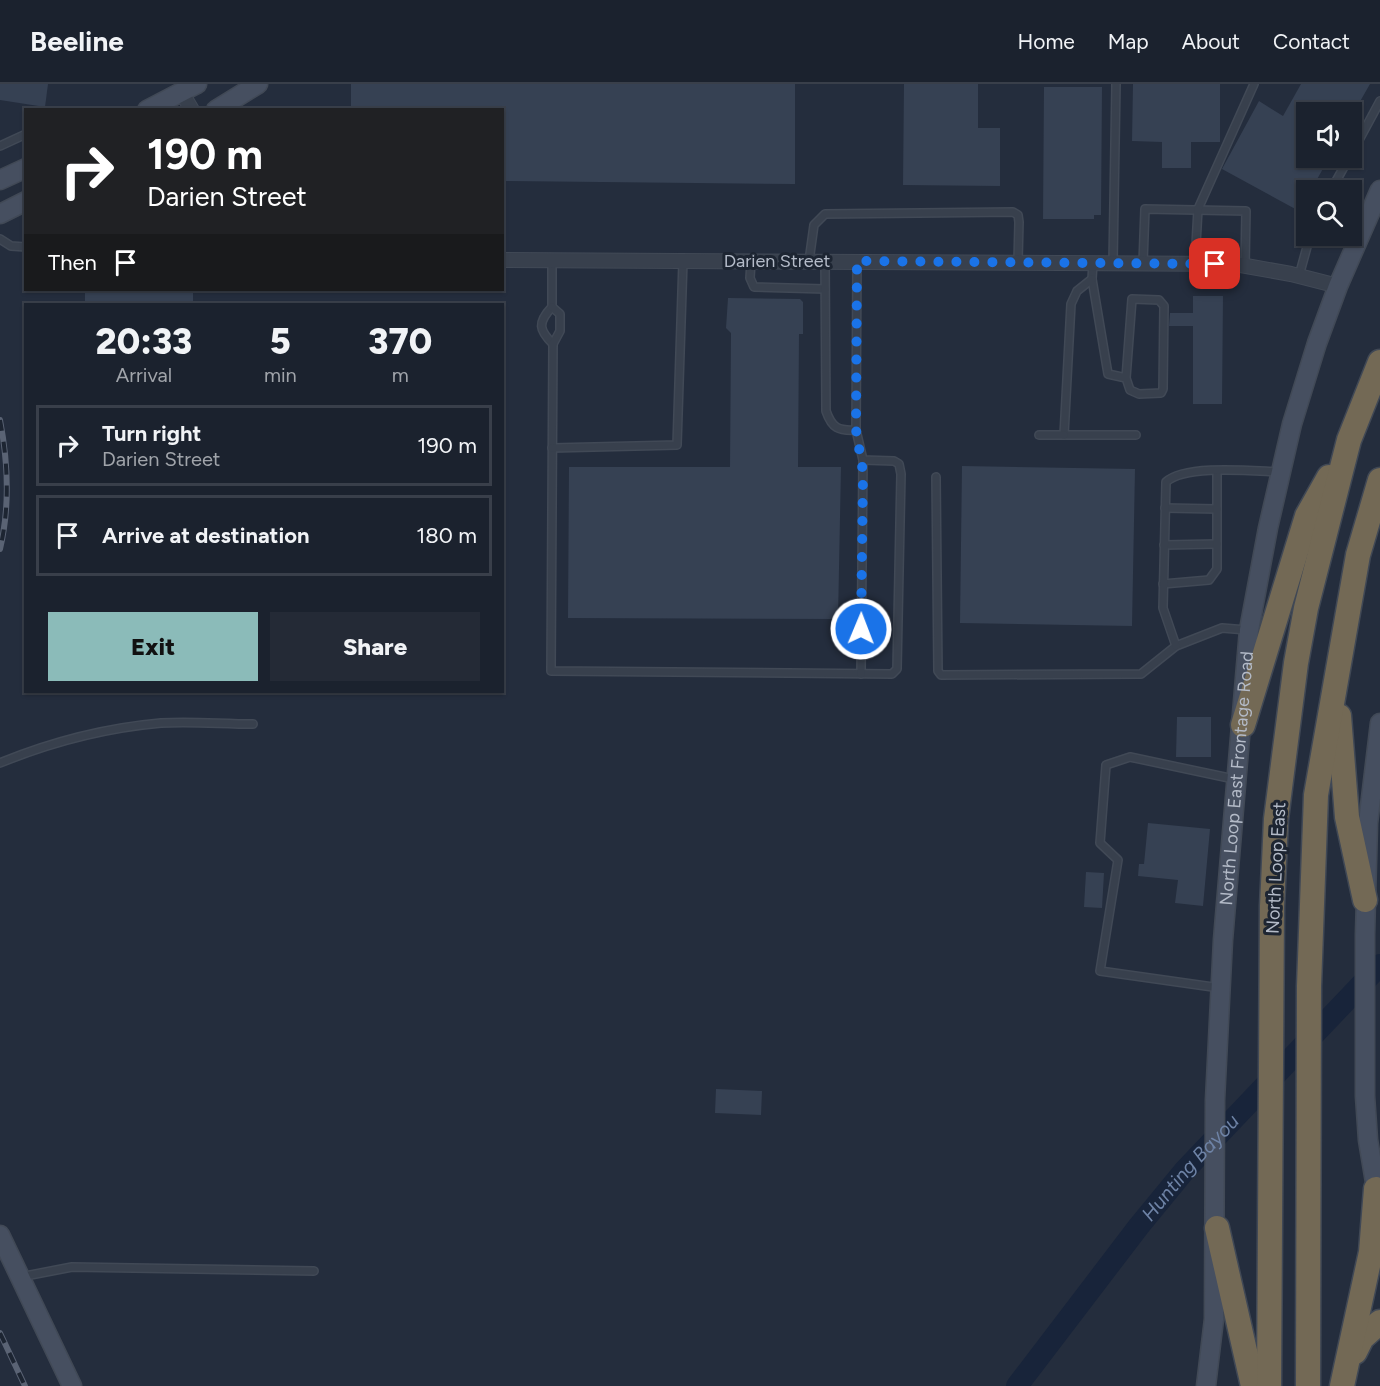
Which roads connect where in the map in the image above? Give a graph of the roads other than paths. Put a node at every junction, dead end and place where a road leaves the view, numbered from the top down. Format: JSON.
{"nodes":[{"id":1,"x":258,"y":84,"type":"edge"},
{"id":2,"x":1116,"y":84,"type":"edge"},
{"id":3,"x":1254,"y":84,"type":"edge"},
{"id":4,"x":190,"y":88,"type":"edge"},
{"id":5,"x":1380,"y":101,"type":"edge"},
{"id":6,"x":151,"y":108,"type":"edge"},
{"id":7,"x":192,"y":108,"type":"edge"},
{"id":8,"x":219,"y":108,"type":"edge"},
{"id":9,"x":1362,"y":134,"type":"edge"},
{"id":10,"x":24,"y":135,"type":"edge"},
{"id":11,"x":0,"y":146,"type":"edge"},
{"id":12,"x":24,"y":169,"type":"edge"},
{"id":13,"x":0,"y":180,"type":"edge"},
{"id":14,"x":1380,"y":190,"type":"edge"},
{"id":15,"x":24,"y":202,"type":"edge"},
{"id":16,"x":1198,"y":209,"type":"junction"},
{"id":17,"x":0,"y":214,"type":"edge"},
{"id":18,"x":0,"y":239,"type":"edge"},
{"id":19,"x":1307,"y":246,"type":"edge"},
{"id":20,"x":24,"y":247,"type":"edge"},
{"id":21,"x":504,"y":260,"type":"edge"},
{"id":22,"x":552,"y":261,"type":"junction"},
{"id":23,"x":683,"y":261,"type":"junction"},
{"id":24,"x":751,"y":261,"type":"junction"},
{"id":25,"x":809,"y":261,"type":"junction"},
{"id":26,"x":825,"y":261,"type":"junction"},
{"id":27,"x":857,"y":261,"type":"junction"},
{"id":28,"x":1018,"y":262,"type":"junction"},
{"id":29,"x":1093,"y":262,"type":"junction"},
{"id":30,"x":1113,"y":263,"type":"junction"},
{"id":31,"x":1143,"y":263,"type":"junction"},
{"id":32,"x":1196,"y":263,"type":"junction"},
{"id":33,"x":1245,"y":266,"type":"junction"},
{"id":34,"x":1299,"y":276,"type":"junction"},
{"id":35,"x":1092,"y":279,"type":"junction"},
{"id":36,"x":1338,"y":286,"type":"junction"},
{"id":37,"x":825,"y":289,"type":"junction"},
{"id":38,"x":552,"y":307,"type":"junction"},
{"id":39,"x":553,"y":344,"type":"junction"},
{"id":40,"x":1380,"y":362,"type":"edge"},
{"id":41,"x":1126,"y":378,"type":"junction"},
{"id":42,"x":856,"y":430,"type":"junction"},
{"id":43,"x":1039,"y":435,"type":"dead end"},
{"id":44,"x":1064,"y":435,"type":"junction"},
{"id":45,"x":1137,"y":435,"type":"dead end"},
{"id":46,"x":1349,"y":440,"type":"junction"},
{"id":47,"x":552,"y":448,"type":"junction"},
{"id":48,"x":863,"y":460,"type":"junction"},
{"id":49,"x":1216,"y":472,"type":"junction"},
{"id":50,"x":1280,"y":472,"type":"junction"},
{"id":51,"x":936,"y":477,"type":"dead end"},
{"id":52,"x":1380,"y":480,"type":"edge"},
{"id":53,"x":1165,"y":508,"type":"junction"},
{"id":54,"x":1216,"y":509,"type":"junction"},
{"id":55,"x":1217,"y":544,"type":"junction"},
{"id":56,"x":1164,"y":545,"type":"junction"},
{"id":57,"x":1163,"y":584,"type":"junction"},
{"id":58,"x":1249,"y":630,"type":"junction"},
{"id":59,"x":1176,"y":646,"type":"junction"},
{"id":60,"x":1337,"y":666,"type":"junction"},
{"id":61,"x":861,"y":674,"type":"junction"},
{"id":62,"x":1380,"y":723,"type":"edge"},
{"id":63,"x":253,"y":724,"type":"dead end"},
{"id":64,"x":1243,"y":725,"type":"junction"},
{"id":65,"x":0,"y":763,"type":"edge"},
{"id":66,"x":1237,"y":780,"type":"junction"},
{"id":67,"x":1374,"y":824,"type":"edge"},
{"id":68,"x":1365,"y":900,"type":"junction"},
{"id":69,"x":1220,"y":988,"type":"junction"},
{"id":70,"x":1376,"y":1189,"type":"junction"},
{"id":71,"x":1380,"y":1214,"type":"edge"},
{"id":72,"x":1217,"y":1228,"type":"junction"},
{"id":73,"x":0,"y":1235,"type":"edge"},
{"id":74,"x":314,"y":1271,"type":"dead end"},
{"id":75,"x":20,"y":1277,"type":"junction"},
{"id":76,"x":1380,"y":1322,"type":"edge"},
{"id":77,"x":1345,"y":1375,"type":"edge"},
{"id":78,"x":72,"y":1386,"type":"edge"},
{"id":79,"x":1206,"y":1386,"type":"edge"},
{"id":80,"x":1253,"y":1386,"type":"edge"},
{"id":81,"x":1269,"y":1386,"type":"edge"},
{"id":82,"x":1308,"y":1386,"type":"edge"}],
"edges":[{"from":1,"to":8,"type":"main road"},
{"from":2,"to":30,"type":"lane"},
{"from":3,"to":16,"type":"lane"},
{"from":4,"to":6,"type":"main road"},
{"from":4,"to":7,"type":"street"},
{"from":5,"to":9,"type":"lane"},
{"from":10,"to":11,"type":"lane"},
{"from":12,"to":13,"type":"main road"},
{"from":14,"to":36,"type":"main road","name":"North Loop East Frontage Road"},
{"from":15,"to":17,"type":"main road"},
{"from":16,"to":31,"type":"lane"},
{"from":16,"to":32,"type":"lane"},
{"from":16,"to":33,"type":"lane"},
{"from":18,"to":20,"type":"lane"},
{"from":19,"to":34,"type":"lane"},
{"from":21,"to":22,"type":"street","name":"Darien Street"},
{"from":22,"to":23,"type":"street","name":"Darien Street"},
{"from":22,"to":38,"type":"lane"},
{"from":23,"to":24,"type":"street","name":"Darien Street"},
{"from":23,"to":47,"type":"lane"},
{"from":24,"to":25,"type":"street","name":"Darien Street"},
{"from":24,"to":37,"type":"lane"},
{"from":25,"to":26,"type":"street","name":"Darien Street"},
{"from":25,"to":28,"type":"lane"},
{"from":26,"to":27,"type":"street","name":"Darien Street"},
{"from":26,"to":37,"type":"lane"},
{"from":27,"to":28,"type":"street","name":"Darien Street"},
{"from":27,"to":42,"type":"lane"},
{"from":28,"to":29,"type":"street","name":"Darien Street"},
{"from":29,"to":30,"type":"street","name":"Darien Street"},
{"from":29,"to":35,"type":"lane"},
{"from":30,"to":31,"type":"street","name":"Darien Street"},
{"from":31,"to":32,"type":"street","name":"Darien Street"},
{"from":32,"to":33,"type":"street","name":"Darien Street"},
{"from":33,"to":34,"type":"street","name":"Darien Street"},
{"from":34,"to":36,"type":"street","name":"Darien Street"},
{"from":35,"to":41,"type":"lane"},
{"from":35,"to":44,"type":"lane"},
{"from":36,"to":50,"type":"main road","name":"North Loop East Frontage Road"},
{"from":37,"to":42,"type":"lane"},
{"from":38,"to":39,"type":"lane"},
{"from":38,"to":39,"type":"lane"},
{"from":39,"to":47,"type":"lane"},
{"from":40,"to":46,"type":"highway","name":"North Loop East"},
{"from":41,"to":41,"type":"lane"},
{"from":42,"to":48,"type":"lane"},
{"from":43,"to":44,"type":"lane"},
{"from":44,"to":45,"type":"lane"},
{"from":46,"to":64,"type":"highway"},
{"from":46,"to":81,"type":"highway","name":"North Loop East"},
{"from":47,"to":61,"type":"lane"},
{"from":48,"to":61,"type":"lane"},
{"from":48,"to":61,"type":"lane"},
{"from":49,"to":50,"type":"lane"},
{"from":49,"to":53,"type":"lane"},
{"from":49,"to":54,"type":"lane"},
{"from":50,"to":58,"type":"main road","name":"North Loop East Frontage Road"},
{"from":51,"to":59,"type":"lane"},
{"from":52,"to":60,"type":"highway","name":"North Loop East"},
{"from":53,"to":54,"type":"lane"},
{"from":53,"to":56,"type":"lane"},
{"from":54,"to":55,"type":"lane"},
{"from":55,"to":56,"type":"lane"},
{"from":55,"to":57,"type":"lane"},
{"from":56,"to":57,"type":"lane"},
{"from":57,"to":59,"type":"lane"},
{"from":58,"to":59,"type":"lane"},
{"from":58,"to":64,"type":"main road","name":"North Loop East Frontage Road"},
{"from":60,"to":68,"type":"highway"},
{"from":60,"to":82,"type":"highway","name":"North Loop East"},
{"from":62,"to":67,"type":"main road"},
{"from":63,"to":65,"type":"lane"},
{"from":64,"to":66,"type":"main road","name":"North Loop East Frontage Road"},
{"from":66,"to":69,"type":"main road","name":"North Loop East Frontage Road"},
{"from":66,"to":69,"type":"lane"},
{"from":67,"to":68,"type":"main road"},
{"from":68,"to":70,"type":"main road"},
{"from":69,"to":72,"type":"main road","name":"North Loop East Frontage Road"},
{"from":70,"to":71,"type":"main road"},
{"from":70,"to":77,"type":"highway"},
{"from":72,"to":79,"type":"main road","name":"North Loop East Frontage Road"},
{"from":72,"to":80,"type":"highway"},
{"from":73,"to":75,"type":"main road"},
{"from":74,"to":75,"type":"lane"},
{"from":75,"to":78,"type":"main road"},
{"from":76,"to":77,"type":"highway"}]}
